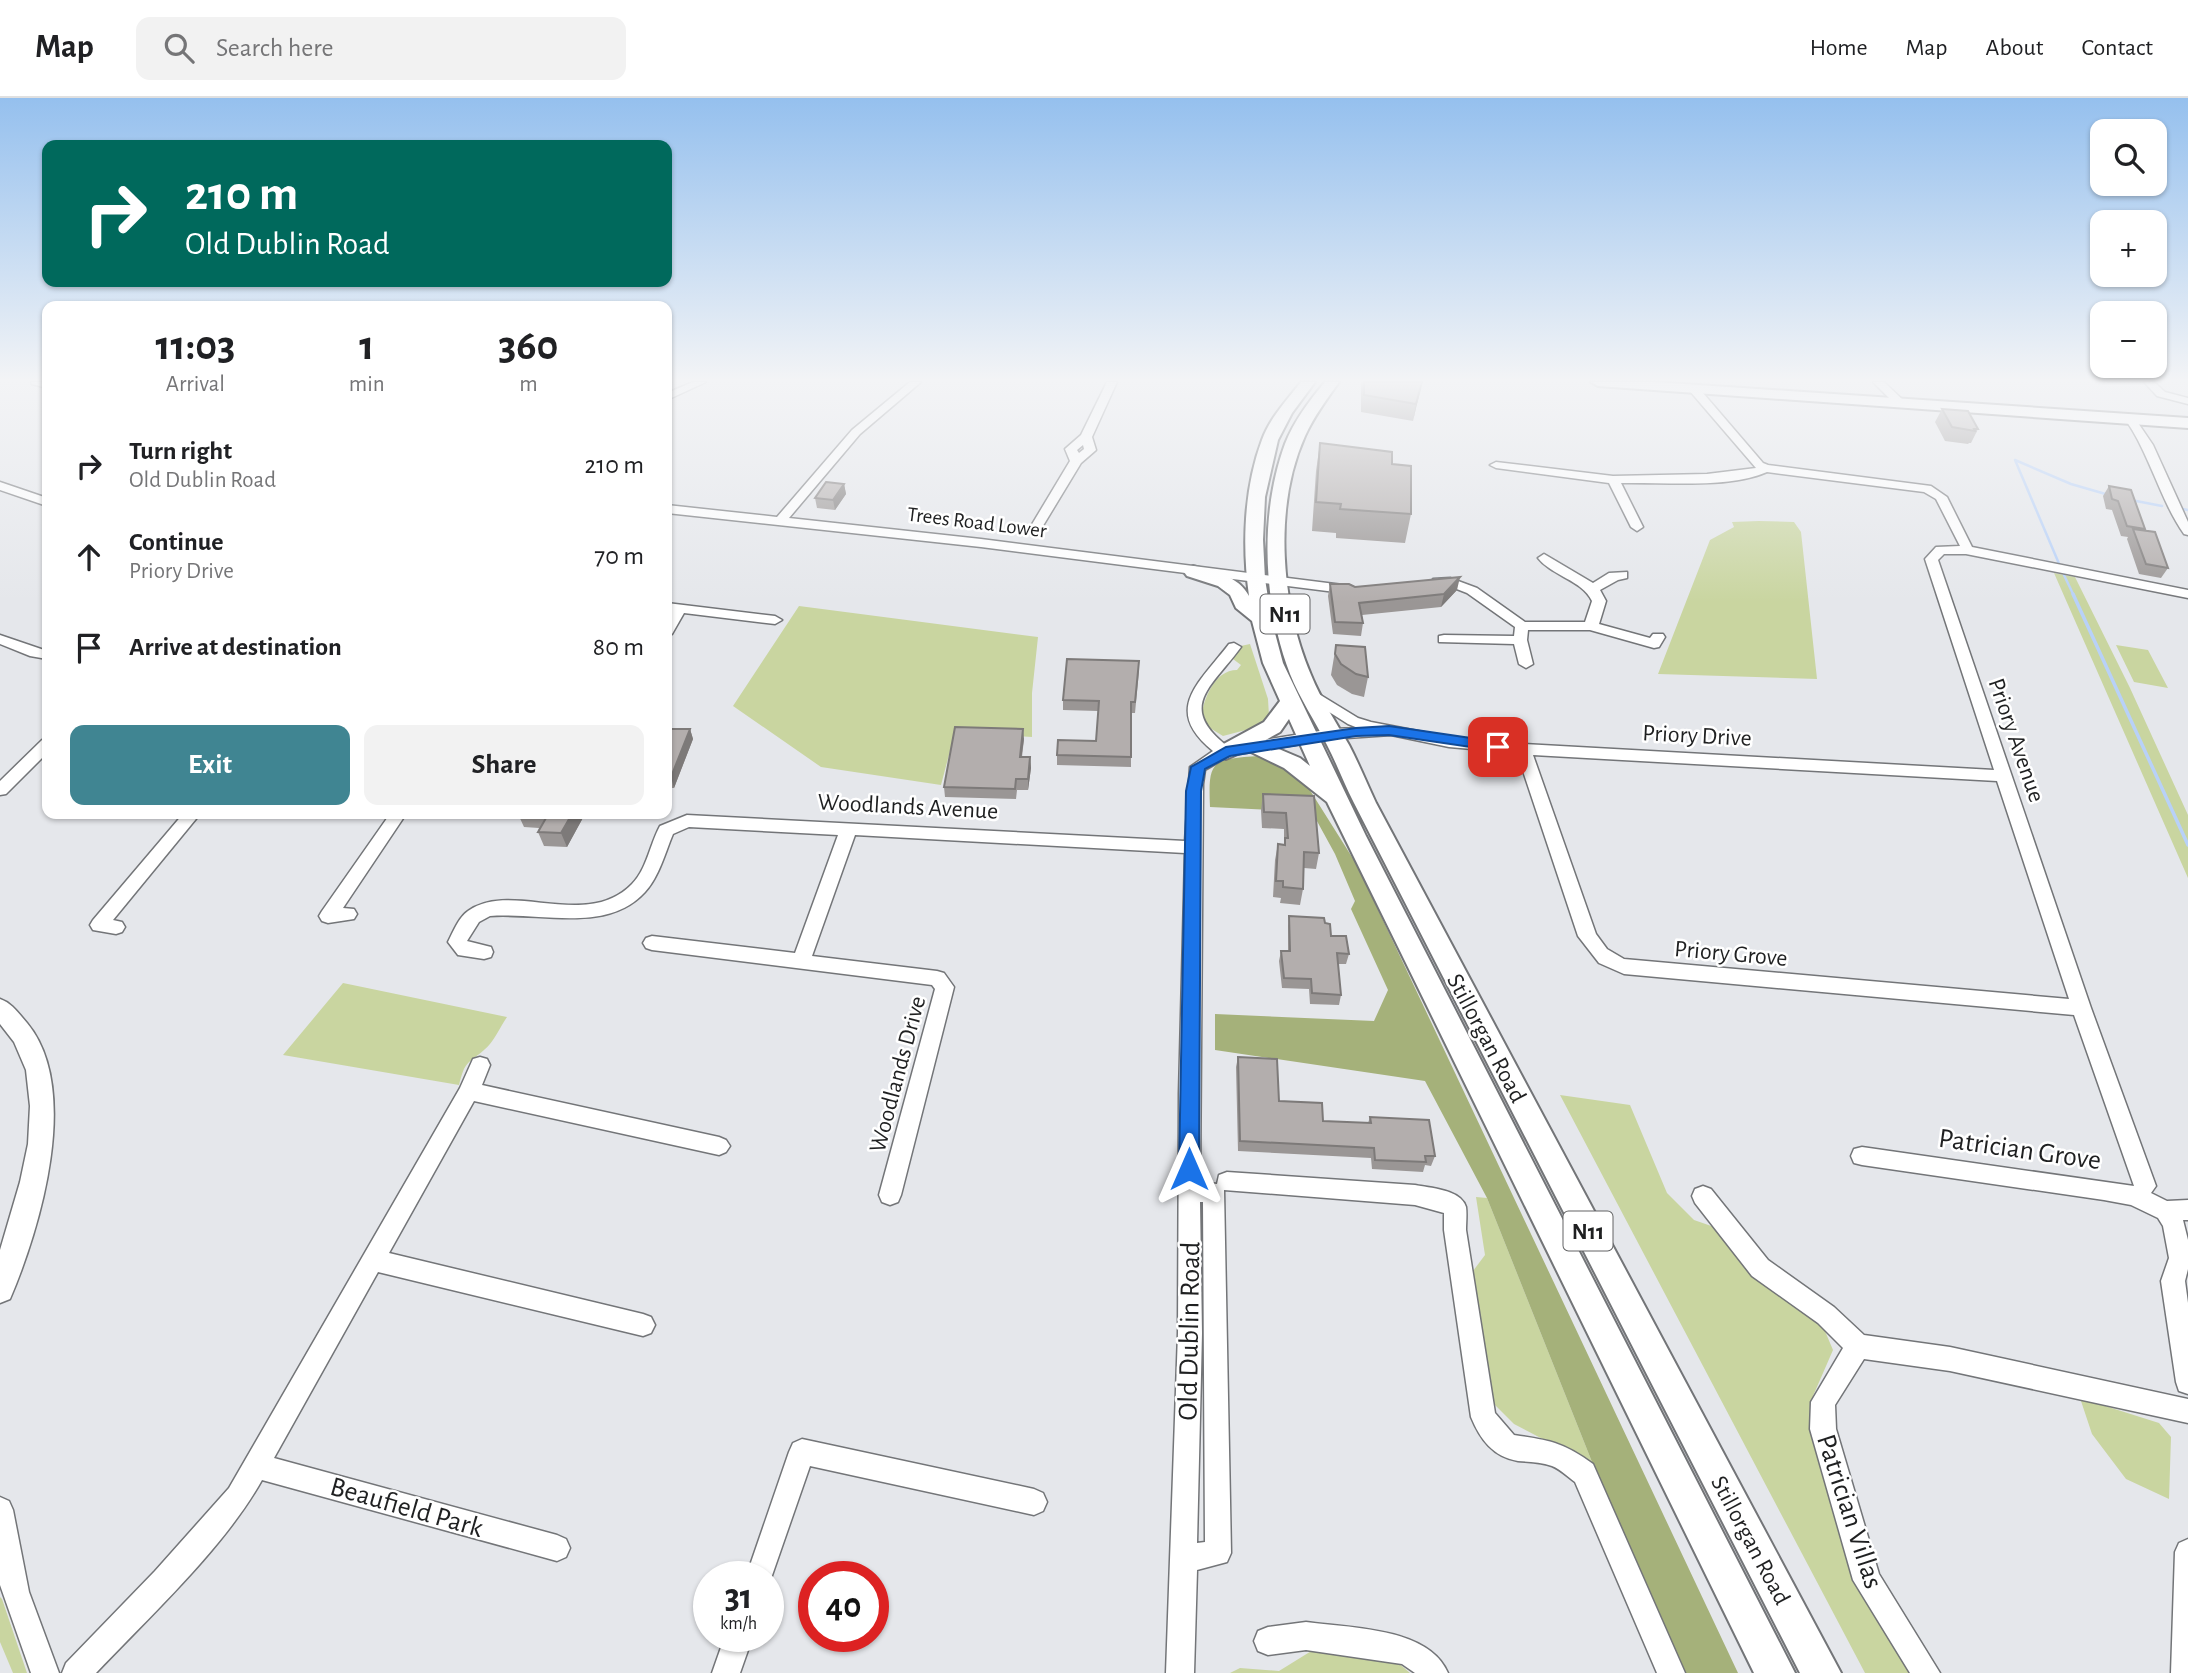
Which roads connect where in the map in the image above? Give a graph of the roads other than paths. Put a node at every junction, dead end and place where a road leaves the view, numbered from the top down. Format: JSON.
{"nodes":[{"id":1,"x":836,"y":456,"type":"edge"},
{"id":2,"x":1083,"y":456,"type":"edge"},
{"id":3,"x":1266,"y":456,"type":"edge"},
{"id":4,"x":1289,"y":456,"type":"edge"},
{"id":5,"x":1751,"y":456,"type":"edge"},
{"id":6,"x":2153,"y":456,"type":"edge"},
{"id":7,"x":1496,"y":465,"type":"dead end"},
{"id":8,"x":1766,"y":468,"type":"junction"},
{"id":9,"x":1613,"y":480,"type":"junction"},
{"id":10,"x":0,"y":486,"type":"edge"},
{"id":11,"x":42,"y":500,"type":"edge"},
{"id":12,"x":672,"y":510,"type":"edge"},
{"id":13,"x":2183,"y":517,"type":"edge"},
{"id":14,"x":780,"y":521,"type":"junction"},
{"id":15,"x":1637,"y":527,"type":"dead end"},
{"id":16,"x":1034,"y":531,"type":"dead end"},
{"id":17,"x":2188,"y":531,"type":"edge"},
{"id":18,"x":1966,"y":550,"type":"junction"},
{"id":19,"x":1255,"y":556,"type":"junction"},
{"id":20,"x":1544,"y":558,"type":"dead end"},
{"id":21,"x":1193,"y":572,"type":"junction"},
{"id":22,"x":1622,"y":575,"type":"dead end"},
{"id":23,"x":1256,"y":579,"type":"junction"},
{"id":24,"x":1281,"y":583,"type":"junction"},
{"id":25,"x":1428,"y":583,"type":"edge"},
{"id":26,"x":1365,"y":589,"type":"edge"},
{"id":27,"x":1593,"y":589,"type":"junction"},
{"id":28,"x":2188,"y":594,"type":"edge"},
{"id":29,"x":673,"y":608,"type":"edge"},
{"id":30,"x":760,"y":618,"type":"junction"},
{"id":31,"x":1262,"y":619,"type":"junction"},
{"id":32,"x":775,"y":620,"type":"dead end"},
{"id":33,"x":1591,"y":625,"type":"junction"},
{"id":34,"x":751,"y":631,"type":"dead end"},
{"id":35,"x":1521,"y":633,"type":"junction"},
{"id":36,"x":1658,"y":637,"type":"dead end"},
{"id":37,"x":0,"y":639,"type":"edge"},
{"id":38,"x":1444,"y":639,"type":"dead end"},
{"id":39,"x":1234,"y":647,"type":"dead end"},
{"id":40,"x":42,"y":654,"type":"edge"},
{"id":41,"x":1222,"y":664,"type":"junction"},
{"id":42,"x":1526,"y":664,"type":"dead end"},
{"id":43,"x":1238,"y":669,"type":"dead end"},
{"id":44,"x":1299,"y":697,"type":"junction"},
{"id":45,"x":1389,"y":731,"type":"junction"},
{"id":46,"x":1320,"y":737,"type":"junction"},
{"id":47,"x":1256,"y":747,"type":"junction"},
{"id":48,"x":42,"y":749,"type":"edge"},
{"id":49,"x":1523,"y":749,"type":"junction"},
{"id":50,"x":1225,"y":752,"type":"junction"},
{"id":51,"x":2004,"y":776,"type":"junction"},
{"id":52,"x":0,"y":790,"type":"edge"},
{"id":53,"x":1336,"y":798,"type":"junction"},
{"id":54,"x":188,"y":819,"type":"edge"},
{"id":55,"x":395,"y":819,"type":"edge"},
{"id":56,"x":849,"y":828,"type":"junction"},
{"id":57,"x":1192,"y":847,"type":"junction"},
{"id":58,"x":348,"y":914,"type":"dead end"},
{"id":59,"x":116,"y":927,"type":"dead end"},
{"id":60,"x":652,"y":943,"type":"dead end"},
{"id":61,"x":484,"y":952,"type":"dead end"},
{"id":62,"x":801,"y":961,"type":"junction"},
{"id":63,"x":2081,"y":1007,"type":"junction"},
{"id":64,"x":0,"y":1008,"type":"edge"},
{"id":65,"x":480,"y":1065,"type":"dead end"},
{"id":66,"x":470,"y":1091,"type":"junction"},
{"id":67,"x":719,"y":1146,"type":"dead end"},
{"id":68,"x":1862,"y":1156,"type":"dead end"},
{"id":69,"x":1227,"y":1182,"type":"dead end"},
{"id":70,"x":2144,"y":1186,"type":"dead end"},
{"id":71,"x":1189,"y":1191,"type":"junction"},
{"id":72,"x":890,"y":1195,"type":"dead end"},
{"id":73,"x":1703,"y":1196,"type":"dead end"},
{"id":74,"x":2177,"y":1210,"type":"edge"},
{"id":75,"x":373,"y":1260,"type":"junction"},
{"id":76,"x":0,"y":1290,"type":"edge"},
{"id":77,"x":643,"y":1325,"type":"dead end"},
{"id":78,"x":1857,"y":1346,"type":"junction"},
{"id":79,"x":2188,"y":1382,"type":"edge"},
{"id":80,"x":2188,"y":1411,"type":"edge"},
{"id":81,"x":257,"y":1466,"type":"junction"},
{"id":82,"x":1034,"y":1502,"type":"dead end"},
{"id":83,"x":0,"y":1510,"type":"edge"},
{"id":84,"x":557,"y":1548,"type":"dead end"},
{"id":85,"x":2188,"y":1552,"type":"edge"},
{"id":86,"x":1183,"y":1559,"type":"junction"},
{"id":87,"x":765,"y":1561,"type":"edge"},
{"id":88,"x":5,"y":1572,"type":"edge"},
{"id":89,"x":1268,"y":1641,"type":"dead end"},
{"id":90,"x":733,"y":1652,"type":"edge"},
{"id":91,"x":45,"y":1673,"type":"edge"},
{"id":92,"x":76,"y":1673,"type":"edge"},
{"id":93,"x":726,"y":1673,"type":"edge"},
{"id":94,"x":1180,"y":1673,"type":"edge"},
{"id":95,"x":1434,"y":1673,"type":"edge"},
{"id":96,"x":1671,"y":1673,"type":"edge"},
{"id":97,"x":1775,"y":1673,"type":"edge"},
{"id":98,"x":1821,"y":1673,"type":"edge"},
{"id":99,"x":1926,"y":1673,"type":"edge"},
{"id":100,"x":2185,"y":1673,"type":"edge"}],
"edges":[{"from":1,"to":14,"type":"street"},
{"from":2,"to":16,"type":"street"},
{"from":3,"to":19,"type":"highway","name":"Stillorgan Road","number":"N11"},
{"from":4,"to":24,"type":"highway","name":"Stillorgan Road","number":"N11"},
{"from":5,"to":8,"type":"street"},
{"from":6,"to":13,"type":"street"},
{"from":7,"to":9,"type":"street"},
{"from":8,"to":9,"type":"street"},
{"from":8,"to":18,"type":"street"},
{"from":9,"to":15,"type":"street"},
{"from":10,"to":11,"type":"street"},
{"from":12,"to":14,"type":"street","name":"Trees Road Lower"},
{"from":13,"to":17,"type":"street"},
{"from":14,"to":21,"type":"street","name":"Trees Road Lower"},
{"from":18,"to":28,"type":"street","name":"Priory Avenue"},
{"from":18,"to":51,"type":"street","name":"Priory Avenue"},
{"from":19,"to":21,"type":"highway","number":"N11"},
{"from":19,"to":23,"type":"highway","name":"Stillorgan Road","number":"N11"},
{"from":20,"to":27,"type":"street"},
{"from":21,"to":23,"type":"street","name":"Trees Road Lower"},
{"from":21,"to":31,"type":"highway"},
{"from":22,"to":27,"type":"street"},
{"from":23,"to":24,"type":"street","name":"Trees Road Lower"},
{"from":23,"to":31,"type":"highway","name":"Stillorgan Road","number":"N11"},
{"from":24,"to":26,"type":"street","name":"Trees Road Lower"},
{"from":24,"to":44,"type":"highway","name":"Stillorgan Road","number":"N11"},
{"from":25,"to":35,"type":"street"},
{"from":27,"to":33,"type":"street"},
{"from":29,"to":30,"type":"street"},
{"from":30,"to":32,"type":"street"},
{"from":30,"to":34,"type":"street"},
{"from":31,"to":44,"type":"highway","name":"Stillorgan Road","number":"N11"},
{"from":33,"to":35,"type":"street"},
{"from":33,"to":36,"type":"street"},
{"from":35,"to":38,"type":"street"},
{"from":35,"to":42,"type":"street"},
{"from":37,"to":40,"type":"street"},
{"from":39,"to":41,"type":"street"},
{"from":41,"to":43,"type":"street"},
{"from":41,"to":50,"type":"street"},
{"from":44,"to":45,"type":"street","name":"Priory Drive"},
{"from":44,"to":46,"type":"highway","name":"Stillorgan Road","number":"N11"},
{"from":44,"to":50,"type":"highway"},
{"from":45,"to":46,"type":"street","name":"Priory Drive"},
{"from":45,"to":49,"type":"street","name":"Priory Drive"},
{"from":46,"to":47,"type":"street","name":"Old Dublin Road"},
{"from":46,"to":53,"type":"highway","name":"Stillorgan Road","number":"N11"},
{"from":46,"to":98,"type":"highway","name":"Stillorgan Road","number":"N11"},
{"from":47,"to":50,"type":"street","name":"Old Dublin Road"},
{"from":47,"to":53,"type":"highway","number":"N11"},
{"from":48,"to":52,"type":"street"},
{"from":49,"to":51,"type":"street","name":"Priory Drive"},
{"from":49,"to":63,"type":"street","name":"Priory Grove"},
{"from":50,"to":57,"type":"street","name":"Old Dublin Road"},
{"from":51,"to":63,"type":"street","name":"Priory Avenue"},
{"from":53,"to":97,"type":"highway","name":"Stillorgan Road","number":"N11"},
{"from":54,"to":59,"type":"street"},
{"from":55,"to":58,"type":"street"},
{"from":56,"to":57,"type":"street","name":"Woodlands Avenue"},
{"from":56,"to":61,"type":"street","name":"Woodlands Avenue"},
{"from":56,"to":62,"type":"street"},
{"from":57,"to":71,"type":"street","name":"Old Dublin Road"},
{"from":60,"to":62,"type":"street","name":"Woodlands Drive"},
{"from":62,"to":72,"type":"street","name":"Woodlands Drive"},
{"from":63,"to":70,"type":"street","name":"Priory Avenue"},
{"from":64,"to":76,"type":"main road"},
{"from":65,"to":66,"type":"street"},
{"from":66,"to":67,"type":"street"},
{"from":66,"to":75,"type":"street"},
{"from":68,"to":74,"type":"street","name":"Patrician Grove"},
{"from":69,"to":96,"type":"street"},
{"from":71,"to":86,"type":"street","name":"Old Dublin Road"},
{"from":71,"to":86,"type":"street"},
{"from":73,"to":78,"type":"street"},
{"from":74,"to":79,"type":"street","name":"Patrician Grove"},
{"from":75,"to":77,"type":"street"},
{"from":75,"to":81,"type":"street"},
{"from":78,"to":80,"type":"street"},
{"from":78,"to":99,"type":"street","name":"Patrician Villas"},
{"from":81,"to":84,"type":"street","name":"Beaufield Park"},
{"from":81,"to":92,"type":"street"},
{"from":82,"to":87,"type":"street"},
{"from":83,"to":88,"type":"street"},
{"from":85,"to":100,"type":"street"},
{"from":86,"to":94,"type":"street","name":"Old Dublin Road"},
{"from":88,"to":91,"type":"street"},
{"from":89,"to":95,"type":"street"},
{"from":90,"to":93,"type":"street"}]}
